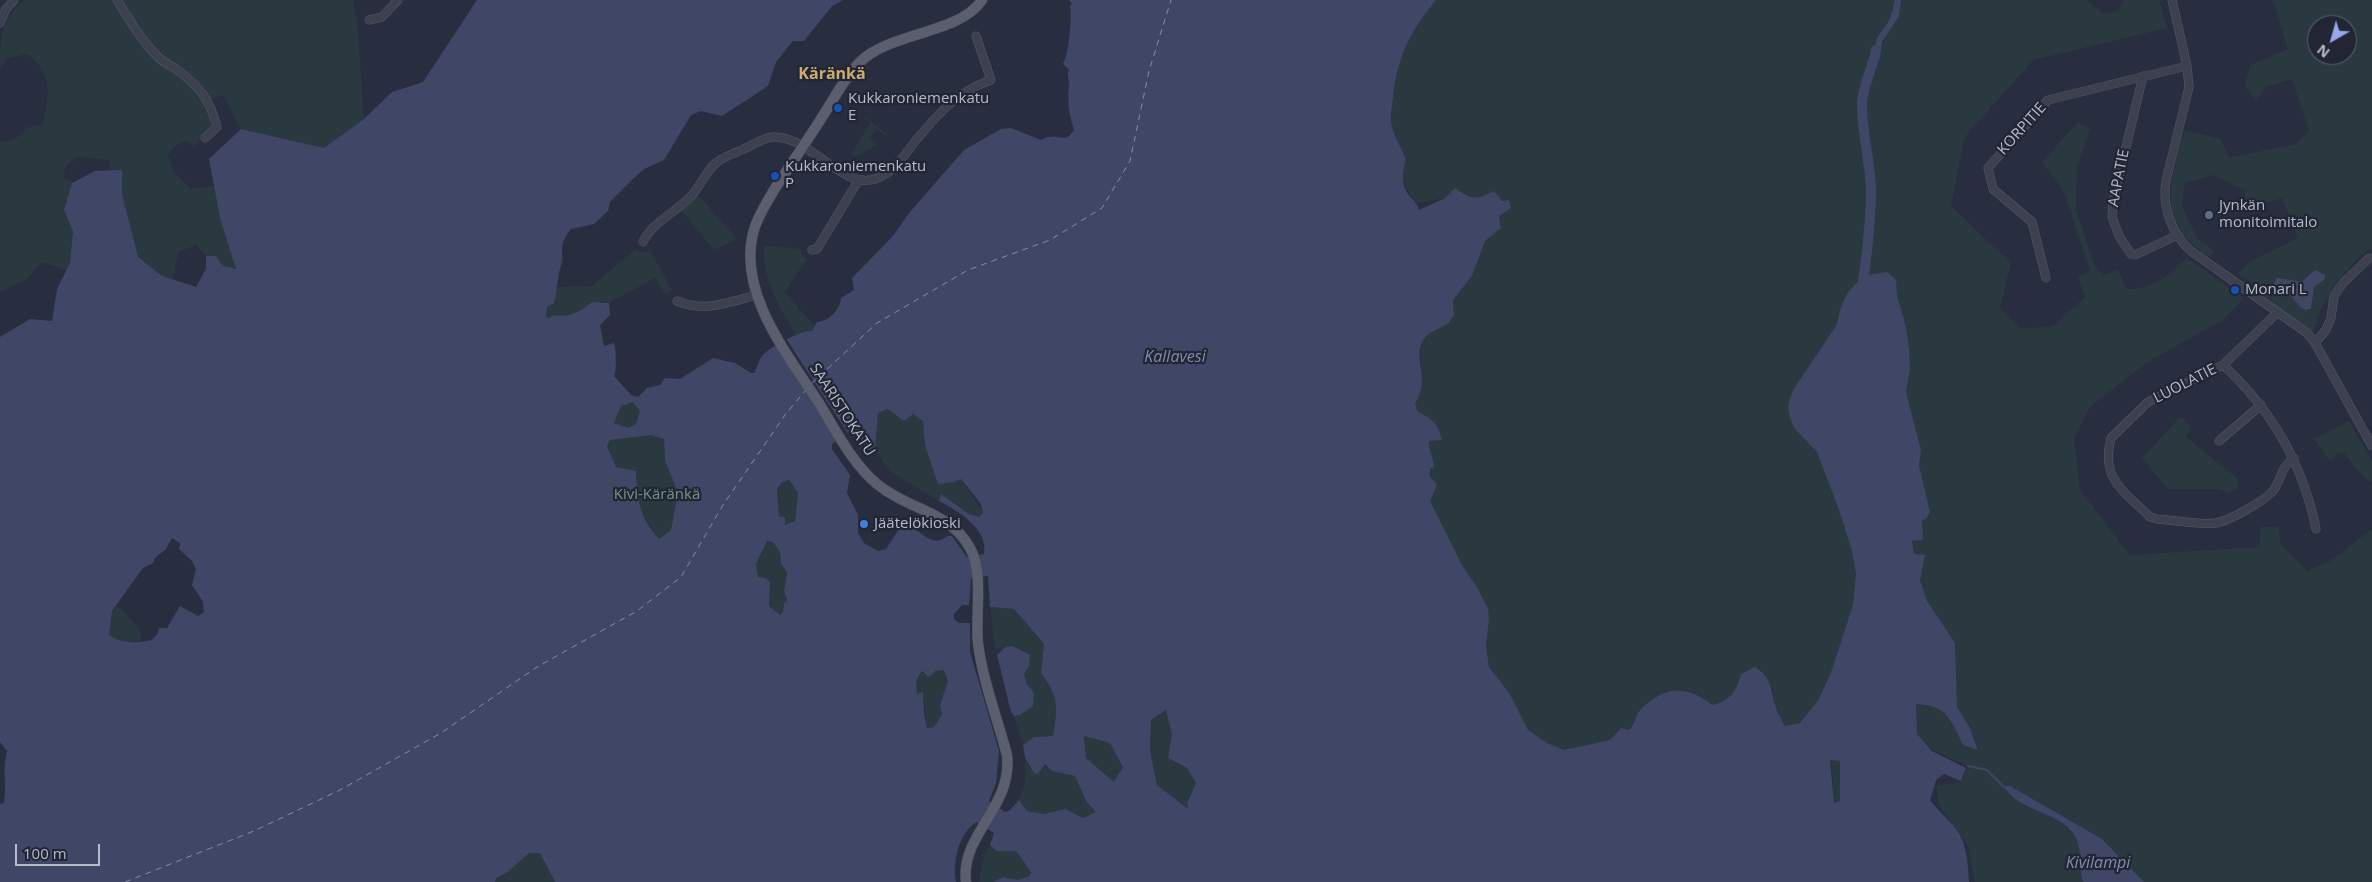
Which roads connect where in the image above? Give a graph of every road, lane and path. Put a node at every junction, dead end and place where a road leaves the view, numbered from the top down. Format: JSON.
{"nodes":[{"id":1,"x":14,"y":0,"type":"edge"},
{"id":2,"x":117,"y":0,"type":"edge"},
{"id":3,"x":398,"y":0,"type":"edge"},
{"id":4,"x":982,"y":0,"type":"edge"},
{"id":5,"x":2172,"y":0,"type":"edge"},
{"id":6,"x":369,"y":20,"type":"dead end"},
{"id":7,"x":0,"y":23,"type":"edge"},
{"id":8,"x":976,"y":36,"type":"dead end"},
{"id":9,"x":2187,"y":66,"type":"junction"},
{"id":10,"x":2143,"y":76,"type":"junction"},
{"id":11,"x":205,"y":138,"type":"dead end"},
{"id":12,"x":804,"y":146,"type":"junction"},
{"id":13,"x":858,"y":181,"type":"junction"},
{"id":14,"x":2178,"y":235,"type":"junction"},
{"id":15,"x":643,"y":242,"type":"dead end"},
{"id":16,"x":812,"y":250,"type":"dead end"},
{"id":17,"x":2369,"y":258,"type":"dead end"},
{"id":18,"x":2046,"y":278,"type":"dead end"},
{"id":19,"x":757,"y":295,"type":"junction"},
{"id":20,"x":677,"y":301,"type":"dead end"},
{"id":21,"x":2278,"y":312,"type":"junction"},
{"id":22,"x":2315,"y":343,"type":"junction"},
{"id":23,"x":2223,"y":365,"type":"junction"},
{"id":24,"x":2261,"y":404,"type":"junction"},
{"id":25,"x":2219,"y":441,"type":"dead end"},
{"id":26,"x":2372,"y":446,"type":"edge"},
{"id":27,"x":2294,"y":458,"type":"junction"},
{"id":28,"x":2316,"y":529,"type":"dead end"},
{"id":29,"x":966,"y":882,"type":"edge"}],
"edges":[{"from":1,"to":7,"type":"street"},
{"from":2,"to":11,"type":"street"},
{"from":3,"to":6,"type":"street"},
{"from":4,"to":12,"type":"main road","name":"SAARISTOKATU"},
{"from":5,"to":9,"type":"street"},
{"from":8,"to":13,"type":"street"},
{"from":9,"to":10,"type":"street","name":"KORPITIE"},
{"from":9,"to":14,"type":"street"},
{"from":10,"to":14,"type":"street","name":"AAPATIE"},
{"from":10,"to":18,"type":"street","name":"KORPITIE"},
{"from":12,"to":13,"type":"street"},
{"from":12,"to":15,"type":"street"},
{"from":12,"to":19,"type":"main road","name":"SAARISTOKATU"},
{"from":13,"to":16,"type":"street"},
{"from":14,"to":21,"type":"street"},
{"from":17,"to":22,"type":"street"},
{"from":19,"to":20,"type":"street"},
{"from":19,"to":29,"type":"main road","name":"SAARISTOKATU"},
{"from":21,"to":22,"type":"street"},
{"from":21,"to":23,"type":"street","name":"LUOLATIE"},
{"from":22,"to":26,"type":"street"},
{"from":23,"to":24,"type":"street"},
{"from":23,"to":27,"type":"street","name":"LUOLATIE"},
{"from":24,"to":25,"type":"street"},
{"from":24,"to":27,"type":"street"},
{"from":27,"to":28,"type":"street"}]}
